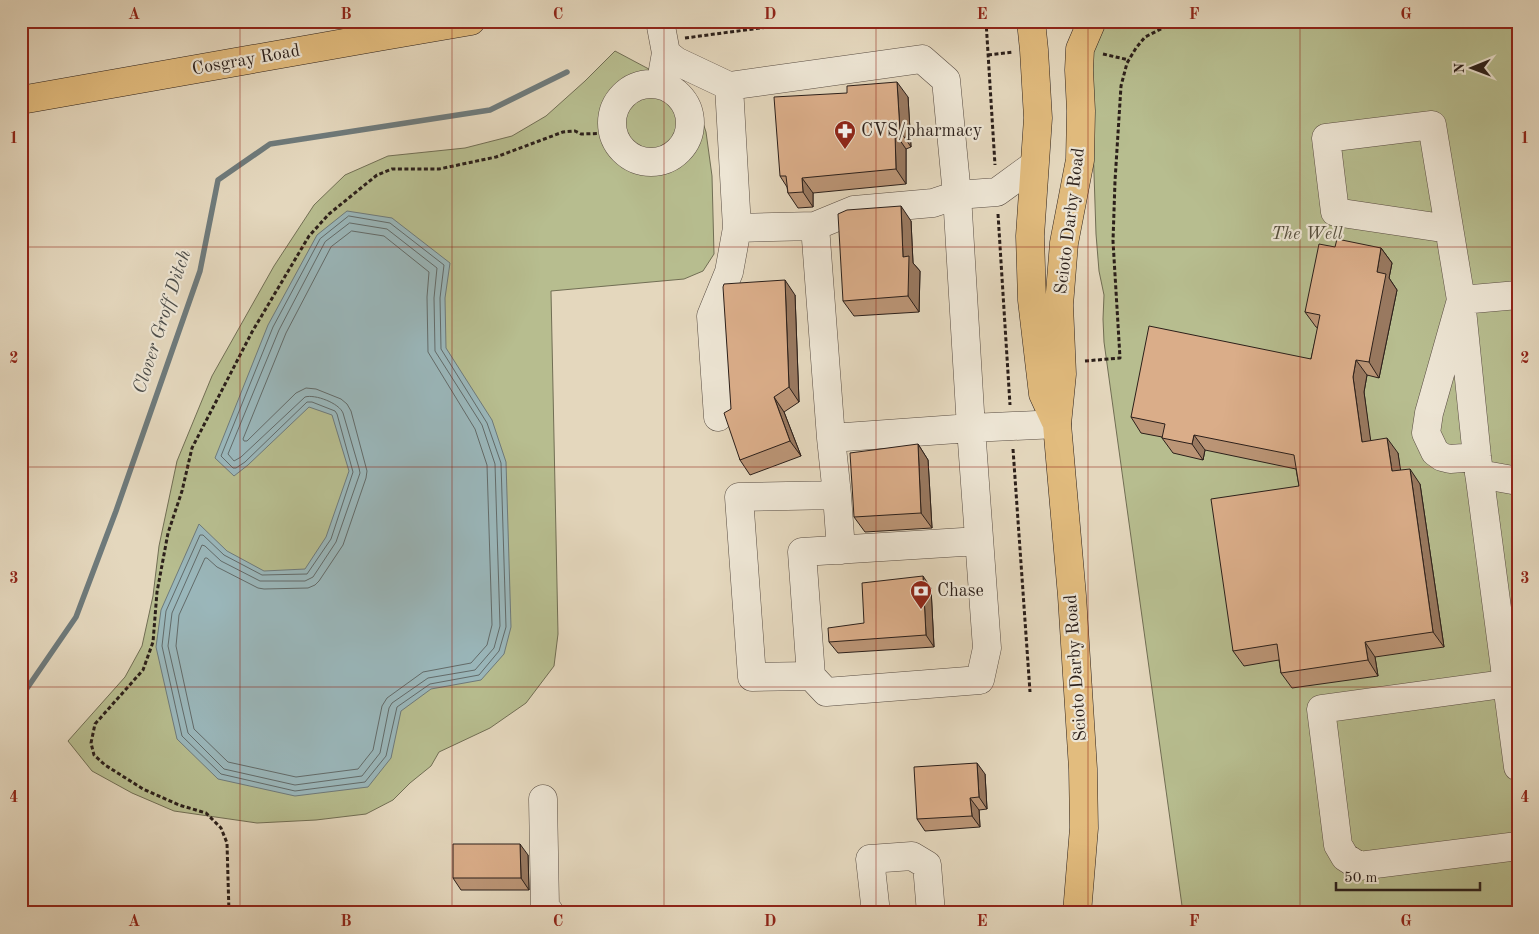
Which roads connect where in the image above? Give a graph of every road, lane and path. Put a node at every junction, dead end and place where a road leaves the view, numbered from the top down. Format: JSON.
{"nodes":[{"id":1,"x":471,"y":21,"type":"edge"},
{"id":2,"x":813,"y":21,"type":"edge"},
{"id":3,"x":986,"y":21,"type":"edge"},
{"id":4,"x":1022,"y":21,"type":"edge"},
{"id":5,"x":1030,"y":21,"type":"edge"},
{"id":6,"x":1092,"y":21,"type":"edge"},
{"id":7,"x":1177,"y":21,"type":"edge"},
{"id":8,"x":663,"y":39,"type":"edge"},
{"id":9,"x":1024,"y":51,"type":"junction"},
{"id":10,"x":1095,"y":52,"type":"dead end"},
{"id":11,"x":988,"y":55,"type":"junction"},
{"id":12,"x":1129,"y":60,"type":"junction"},
{"id":13,"x":660,"y":84,"type":"junction"},
{"id":14,"x":729,"y":86,"type":"junction"},
{"id":15,"x":21,"y":100,"type":"edge"},
{"id":16,"x":613,"y":133,"type":"junction"},
{"id":17,"x":1034,"y":165,"type":"junction"},
{"id":18,"x":997,"y":192,"type":"junction"},
{"id":19,"x":957,"y":195,"type":"junction"},
{"id":20,"x":816,"y":226,"type":"junction"},
{"id":21,"x":737,"y":228,"type":"junction"},
{"id":22,"x":1449,"y":228,"type":"junction"},
{"id":23,"x":1518,"y":295,"type":"edge"},
{"id":24,"x":1460,"y":300,"type":"junction"},
{"id":25,"x":1084,"y":361,"type":"dead end"},
{"id":26,"x":718,"y":417,"type":"dead end"},
{"id":27,"x":1057,"y":424,"type":"junction"},
{"id":28,"x":1011,"y":427,"type":"junction"},
{"id":29,"x":971,"y":428,"type":"junction"},
{"id":30,"x":831,"y":438,"type":"junction"},
{"id":31,"x":1478,"y":465,"type":"junction"},
{"id":32,"x":1518,"y":481,"type":"edge"},
{"id":33,"x":837,"y":495,"type":"junction"},
{"id":34,"x":979,"y":542,"type":"junction"},
{"id":35,"x":841,"y":550,"type":"junction"},
{"id":36,"x":811,"y":676,"type":"junction"},
{"id":37,"x":1512,"y":683,"type":"edge"},
{"id":38,"x":1030,"y":692,"type":"dead end"},
{"id":39,"x":1518,"y":767,"type":"edge"},
{"id":40,"x":542,"y":799,"type":"dead end"},
{"id":41,"x":1518,"y":846,"type":"edge"},
{"id":42,"x":229,"y":913,"type":"edge"},
{"id":43,"x":550,"y":913,"type":"edge"},
{"id":44,"x":876,"y":913,"type":"edge"},
{"id":45,"x":932,"y":913,"type":"edge"},
{"id":46,"x":1077,"y":913,"type":"edge"}],
"edges":[{"from":1,"to":15,"type":"main road","name":"Cosgray Road"},
{"from":2,"to":8,"type":"path"},
{"from":3,"to":11,"type":"path"},
{"from":4,"to":9,"type":"main road"},
{"from":5,"to":9,"type":"main road","name":"Scioto Darby Road"},
{"from":6,"to":27,"type":"main road","name":"Scioto Darby Road"},
{"from":7,"to":12,"type":"path"},
{"from":8,"to":13,"type":"lane"},
{"from":8,"to":14,"type":"lane"},
{"from":9,"to":11,"type":"path"},
{"from":9,"to":17,"type":"main road","name":"Scioto Darby Road"},
{"from":10,"to":12,"type":"path"},
{"from":11,"to":18,"type":"path"},
{"from":12,"to":25,"type":"path"},
{"from":13,"to":16,"type":"lane"},
{"from":13,"to":16,"type":"lane"},
{"from":14,"to":19,"type":"lane"},
{"from":14,"to":21,"type":"lane"},
{"from":16,"to":42,"type":"path"},
{"from":17,"to":18,"type":"lane"},
{"from":17,"to":27,"type":"main road","name":"Scioto Darby Road"},
{"from":18,"to":19,"type":"lane"},
{"from":18,"to":28,"type":"path"},
{"from":19,"to":20,"type":"lane"},
{"from":19,"to":29,"type":"lane"},
{"from":20,"to":21,"type":"lane"},
{"from":20,"to":30,"type":"lane"},
{"from":21,"to":26,"type":"lane"},
{"from":22,"to":22,"type":"lane"},
{"from":22,"to":24,"type":"lane"},
{"from":23,"to":24,"type":"lane"},
{"from":24,"to":31,"type":"lane"},
{"from":24,"to":31,"type":"lane"},
{"from":27,"to":28,"type":"lane"},
{"from":27,"to":46,"type":"main road","name":"Scioto Darby Road"},
{"from":28,"to":29,"type":"lane"},
{"from":28,"to":38,"type":"path"},
{"from":29,"to":30,"type":"lane"},
{"from":29,"to":34,"type":"lane"},
{"from":30,"to":33,"type":"lane"},
{"from":31,"to":32,"type":"lane"},
{"from":31,"to":37,"type":"lane"},
{"from":33,"to":35,"type":"lane"},
{"from":33,"to":36,"type":"lane"},
{"from":34,"to":35,"type":"lane"},
{"from":34,"to":36,"type":"lane"},
{"from":35,"to":36,"type":"lane"},
{"from":37,"to":39,"type":"lane"},
{"from":37,"to":41,"type":"lane"},
{"from":40,"to":43,"type":"lane"},
{"from":44,"to":45,"type":"lane"}]}
